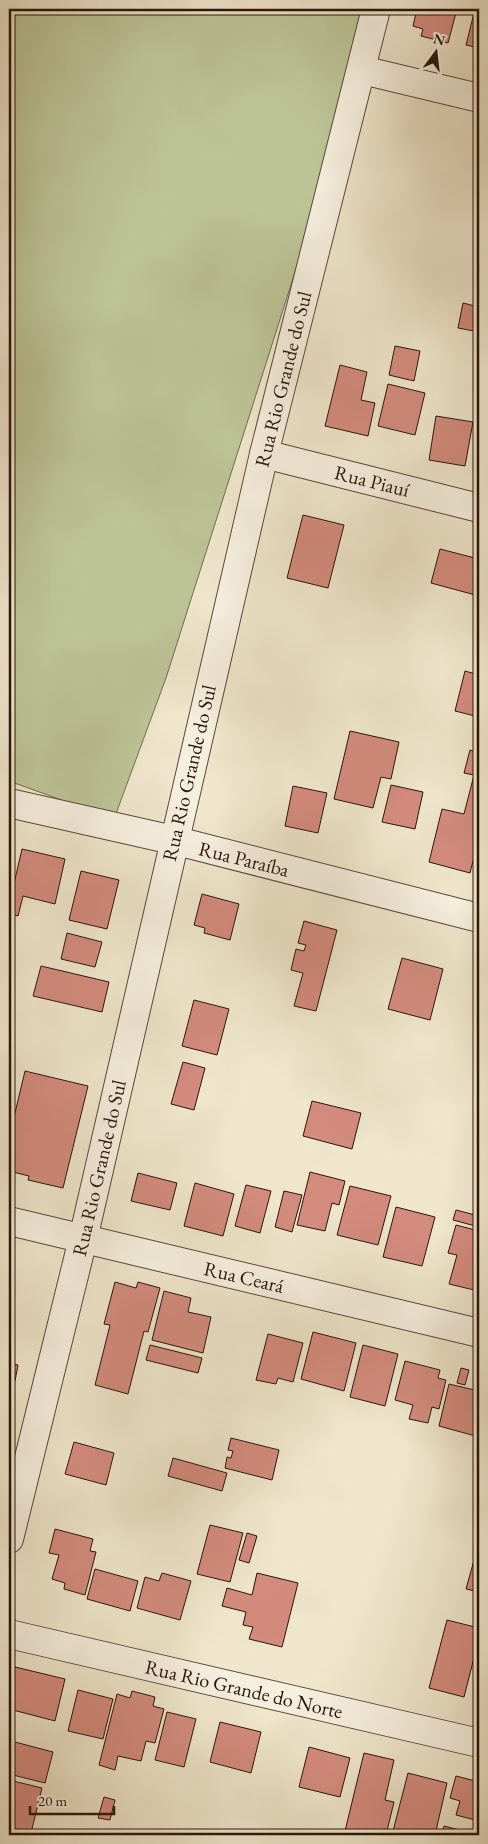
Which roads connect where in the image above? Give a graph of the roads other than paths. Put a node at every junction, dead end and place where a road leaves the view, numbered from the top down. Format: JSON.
{"nodes":[{"id":1,"x":376,"y":9,"type":"edge"},
{"id":2,"x":362,"y":70,"type":"junction"},
{"id":3,"x":479,"y":98,"type":"edge"},
{"id":4,"x":264,"y":454,"type":"junction"},
{"id":5,"x":479,"y":508,"type":"edge"},
{"id":6,"x":9,"y":802,"type":"edge"},
{"id":7,"x":173,"y":840,"type":"junction"},
{"id":8,"x":479,"y":918,"type":"edge"},
{"id":9,"x":9,"y":1221,"type":"edge"},
{"id":10,"x":83,"y":1239,"type":"junction"},
{"id":11,"x":479,"y":1333,"type":"edge"},
{"id":12,"x":9,"y":1539,"type":"edge"},
{"id":13,"x":9,"y":1634,"type":"edge"},
{"id":14,"x":479,"y":1743,"type":"edge"}],
"edges":[{"from":1,"to":2,"type":"street","name":"Rua Rio Grande do Sul"},
{"from":2,"to":3,"type":"street"},
{"from":2,"to":4,"type":"street","name":"Rua Rio Grande do Sul"},
{"from":4,"to":5,"type":"street","name":"Rua Piauí"},
{"from":4,"to":7,"type":"street","name":"Rua Rio Grande do Sul"},
{"from":6,"to":7,"type":"street","name":"Rua Paraíba"},
{"from":7,"to":8,"type":"street","name":"Rua Paraíba"},
{"from":7,"to":10,"type":"street","name":"Rua Rio Grande do Sul"},
{"from":9,"to":10,"type":"street","name":"Rua Ceará"},
{"from":10,"to":11,"type":"street","name":"Rua Ceará"},
{"from":10,"to":12,"type":"street","name":"Rua Rio Grande do Sul"},
{"from":13,"to":14,"type":"street","name":"Rua Rio Grande do Norte"}]}
